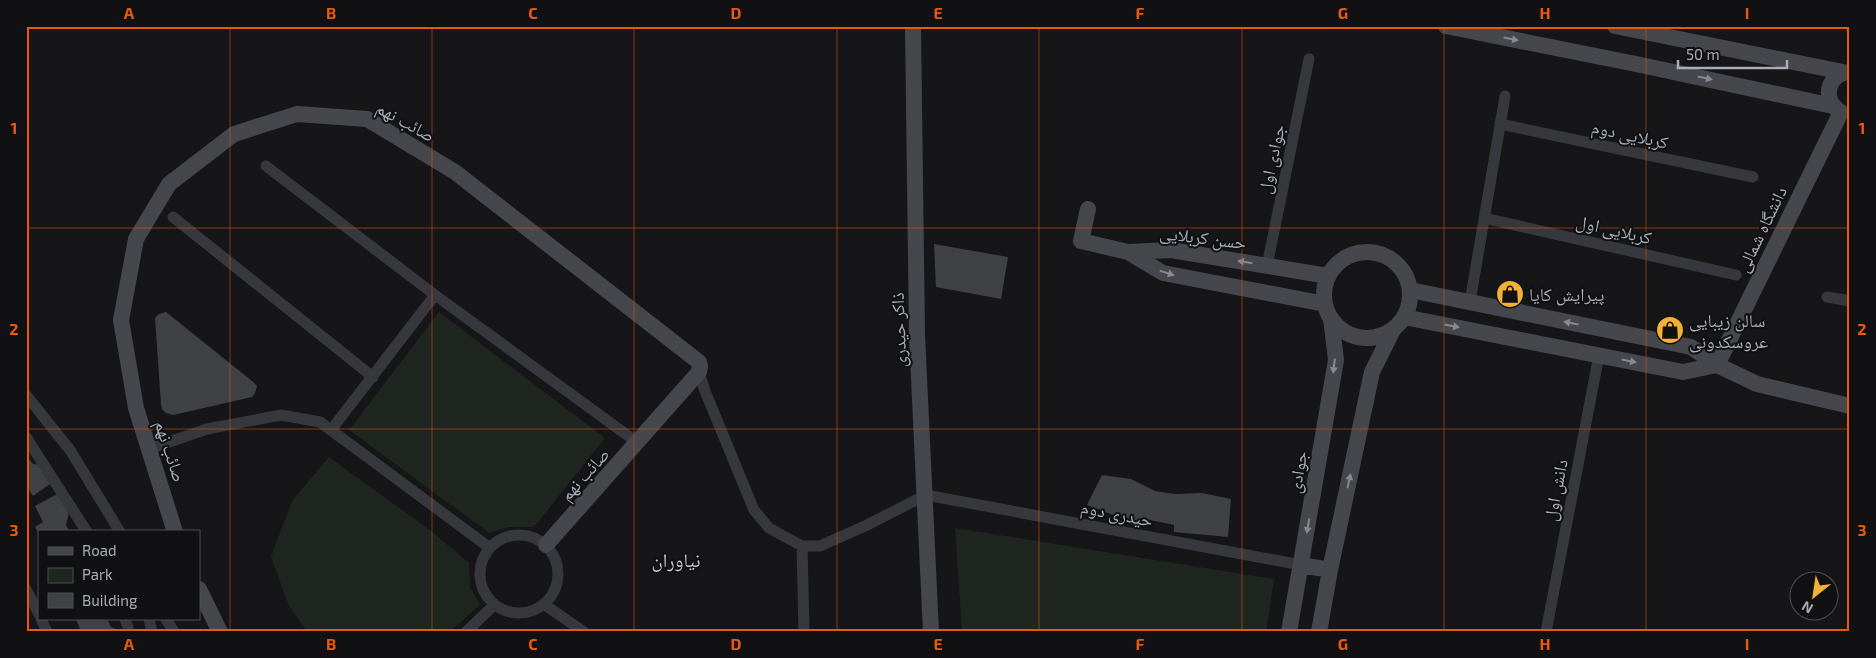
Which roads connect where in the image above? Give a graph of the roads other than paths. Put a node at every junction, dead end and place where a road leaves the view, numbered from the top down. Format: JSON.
{"nodes":[{"id":1,"x":913,"y":26,"type":"edge"},
{"id":2,"x":1446,"y":26,"type":"edge"},
{"id":3,"x":1615,"y":26,"type":"edge"},
{"id":4,"x":1309,"y":59,"type":"dead end"},
{"id":5,"x":1846,"y":72,"type":"edge"},
{"id":6,"x":1505,"y":96,"type":"dead end"},
{"id":7,"x":1841,"y":110,"type":"edge"},
{"id":8,"x":1500,"y":124,"type":"junction"},
{"id":9,"x":266,"y":166,"type":"dead end"},
{"id":10,"x":1753,"y":178,"type":"dead end"},
{"id":11,"x":1088,"y":209,"type":"dead end"},
{"id":12,"x":173,"y":217,"type":"dead end"},
{"id":13,"x":1484,"y":218,"type":"junction"},
{"id":14,"x":1128,"y":252,"type":"junction"},
{"id":15,"x":1267,"y":266,"type":"junction"},
{"id":16,"x":1736,"y":275,"type":"dead end"},
{"id":17,"x":1328,"y":276,"type":"junction"},
{"id":18,"x":1410,"y":290,"type":"junction"},
{"id":19,"x":435,"y":295,"type":"junction"},
{"id":20,"x":1827,"y":297,"type":"dead end"},
{"id":21,"x":1850,"y":301,"type":"edge"},
{"id":22,"x":1470,"y":302,"type":"junction"},
{"id":23,"x":1328,"y":311,"type":"junction"},
{"id":24,"x":1399,"y":323,"type":"junction"},
{"id":25,"x":1598,"y":355,"type":"junction"},
{"id":26,"x":1717,"y":364,"type":"junction"},
{"id":27,"x":699,"y":372,"type":"junction"},
{"id":28,"x":372,"y":377,"type":"junction"},
{"id":29,"x":26,"y":395,"type":"edge"},
{"id":30,"x":1850,"y":406,"type":"edge"},
{"id":31,"x":331,"y":430,"type":"junction"},
{"id":32,"x":26,"y":437,"type":"edge"},
{"id":33,"x":638,"y":443,"type":"junction"},
{"id":34,"x":149,"y":449,"type":"junction"},
{"id":35,"x":926,"y":496,"type":"junction"},
{"id":36,"x":86,"y":530,"type":"edge"},
{"id":37,"x":119,"y":530,"type":"edge"},
{"id":38,"x":174,"y":530,"type":"edge"},
{"id":39,"x":546,"y":546,"type":"junction"},
{"id":40,"x":802,"y":546,"type":"junction"},
{"id":41,"x":490,"y":548,"type":"junction"},
{"id":42,"x":1301,"y":565,"type":"junction"},
{"id":43,"x":1330,"y":570,"type":"junction"},
{"id":44,"x":26,"y":589,"type":"edge"},
{"id":45,"x":200,"y":591,"type":"edge"},
{"id":46,"x":494,"y":605,"type":"junction"},
{"id":47,"x":545,"y":605,"type":"junction"},
{"id":48,"x":38,"y":612,"type":"edge"},
{"id":49,"x":41,"y":620,"type":"edge"},
{"id":50,"x":167,"y":620,"type":"edge"},
{"id":51,"x":568,"y":627,"type":"edge"},
{"id":52,"x":47,"y":632,"type":"edge"},
{"id":53,"x":174,"y":632,"type":"edge"},
{"id":54,"x":220,"y":632,"type":"edge"},
{"id":55,"x":466,"y":632,"type":"edge"},
{"id":56,"x":584,"y":632,"type":"edge"},
{"id":57,"x":804,"y":632,"type":"edge"},
{"id":58,"x":932,"y":632,"type":"edge"},
{"id":59,"x":1289,"y":632,"type":"edge"},
{"id":60,"x":1320,"y":632,"type":"edge"},
{"id":61,"x":1546,"y":632,"type":"edge"}],
"edges":[{"from":1,"to":35,"type":"street","name":"ذاکر حیدری"},
{"from":2,"to":7,"type":"street","one_way":true},
{"from":3,"to":5,"type":"street"},
{"from":4,"to":15,"type":"street","name":"جوادی اول"},
{"from":5,"to":7,"type":"street"},
{"from":6,"to":8,"type":"street"},
{"from":7,"to":26,"type":"street","name":"دانشگاه شمالی"},
{"from":8,"to":10,"type":"street","name":"کربلایی دوم"},
{"from":8,"to":13,"type":"street"},
{"from":9,"to":19,"type":"street"},
{"from":11,"to":14,"type":"street"},
{"from":12,"to":28,"type":"street"},
{"from":13,"to":16,"type":"street","name":"کربلایی اول"},
{"from":13,"to":22,"type":"street"},
{"from":15,"to":14,"type":"street","name":"حسن کربلایی","one_way":true},
{"from":14,"to":23,"type":"street","name":"حسن کربلایی","one_way":true},
{"from":15,"to":17,"type":"street","name":"حسن کربلایی"},
{"from":17,"to":18,"type":"street"},
{"from":17,"to":23,"type":"street"},
{"from":18,"to":22,"type":"street"},
{"from":18,"to":24,"type":"street"},
{"from":19,"to":28,"type":"street"},
{"from":19,"to":33,"type":"street"},
{"from":20,"to":21,"type":"street"},
{"from":26,"to":22,"type":"street","one_way":true},
{"from":23,"to":24,"type":"street"},
{"from":23,"to":42,"type":"street","name":"جوادی","one_way":true},
{"from":24,"to":25,"type":"street","one_way":true},
{"from":43,"to":24,"type":"street","one_way":true},
{"from":25,"to":26,"type":"street","one_way":true},
{"from":25,"to":61,"type":"street","name":"دانش اول"},
{"from":26,"to":30,"type":"street"},
{"from":27,"to":33,"type":"street","name":"صائب نهم"},
{"from":27,"to":34,"type":"street","name":"صائب نهم"},
{"from":27,"to":40,"type":"street"},
{"from":28,"to":31,"type":"street"},
{"from":29,"to":37,"type":"street"},
{"from":31,"to":34,"type":"street"},
{"from":31,"to":41,"type":"street"},
{"from":32,"to":36,"type":"street"},
{"from":33,"to":39,"type":"street","name":"صائب نهم"},
{"from":34,"to":38,"type":"street","name":"صائب نهم"},
{"from":35,"to":40,"type":"street"},
{"from":35,"to":42,"type":"street","name":"حیدری دوم"},
{"from":35,"to":58,"type":"street","name":"ذاکر حیدری"},
{"from":39,"to":41,"type":"street"},
{"from":39,"to":47,"type":"street"},
{"from":40,"to":57,"type":"street"},
{"from":41,"to":46,"type":"street"},
{"from":42,"to":43,"type":"street"},
{"from":42,"to":59,"type":"street","name":"جوادی"},
{"from":43,"to":60,"type":"street"},
{"from":44,"to":48,"type":"street"},
{"from":45,"to":54,"type":"street"},
{"from":46,"to":47,"type":"street"},
{"from":46,"to":55,"type":"street"},
{"from":47,"to":51,"type":"street"},
{"from":49,"to":52,"type":"street"},
{"from":50,"to":53,"type":"street"},
{"from":51,"to":56,"type":"street"}]}
